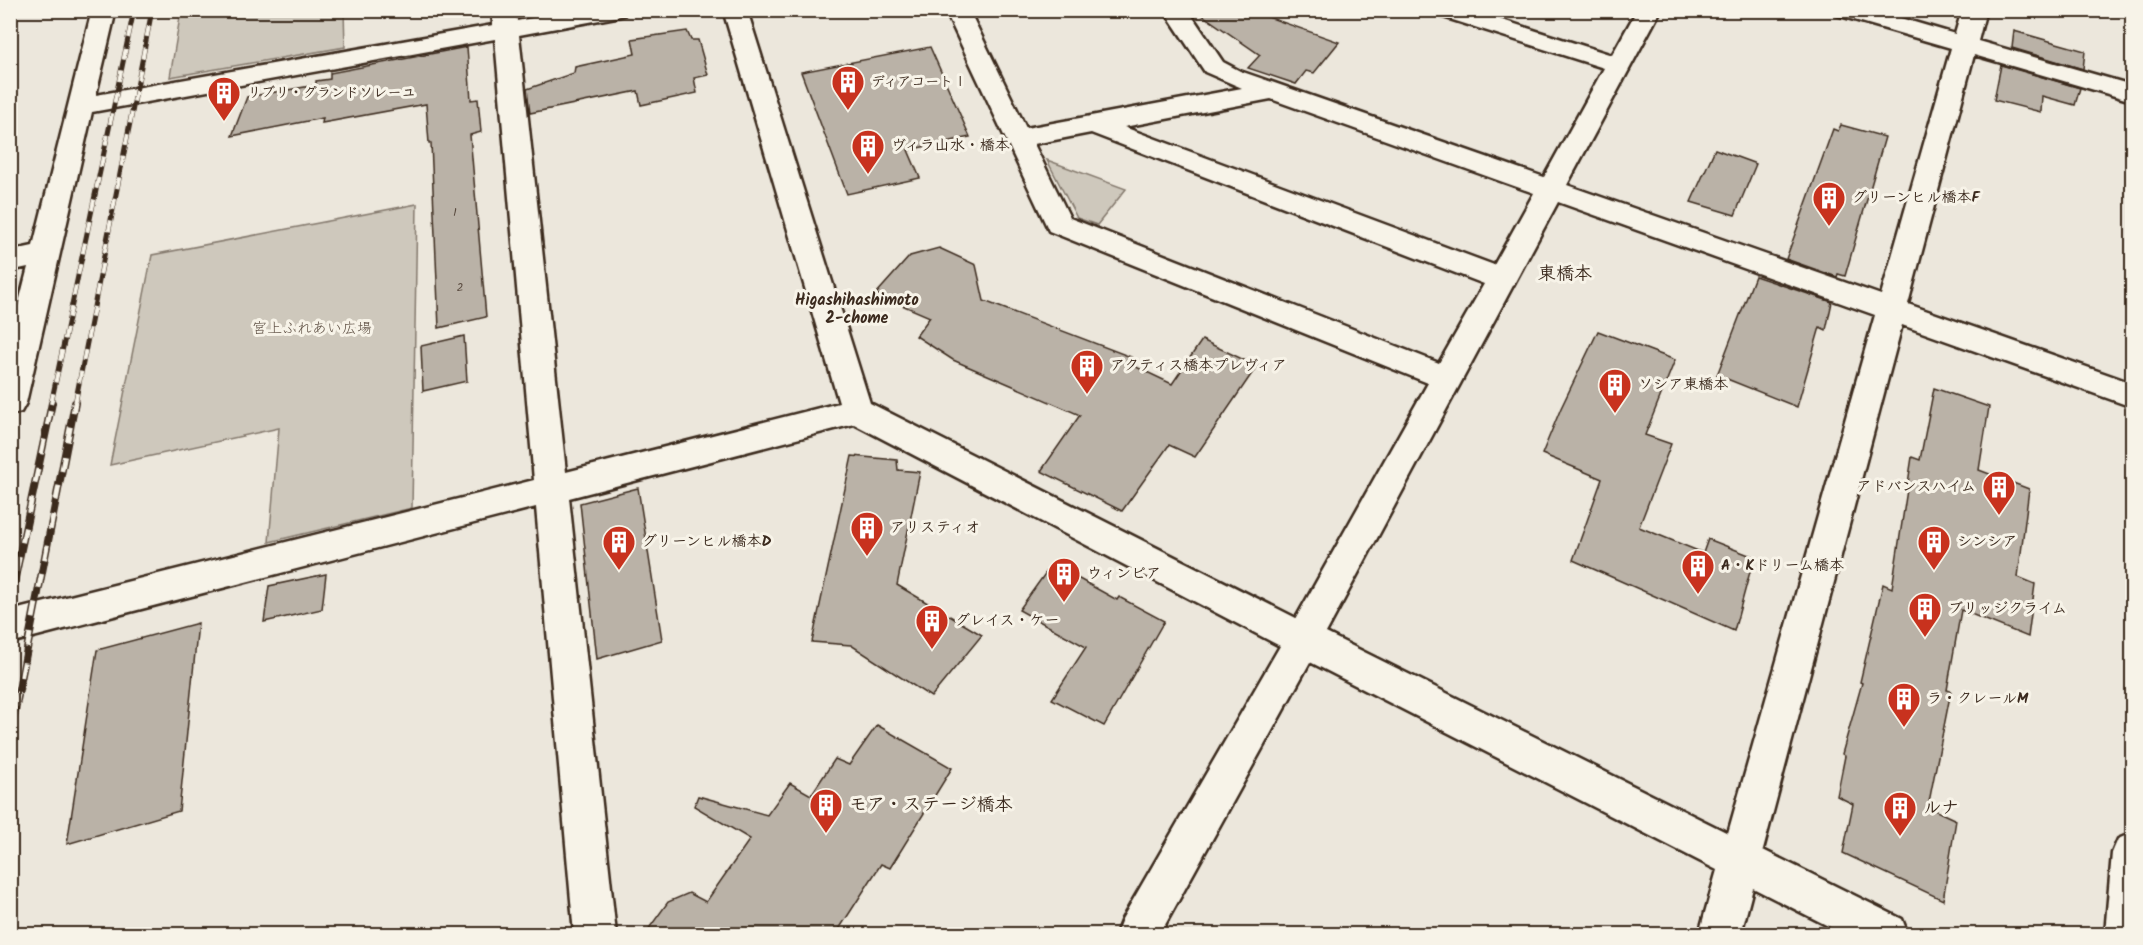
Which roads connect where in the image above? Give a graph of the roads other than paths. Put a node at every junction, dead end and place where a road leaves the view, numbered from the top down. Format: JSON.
{"nodes":[{"id":1,"x":104,"y":10,"type":"edge"},
{"id":2,"x":616,"y":10,"type":"edge"},
{"id":3,"x":735,"y":10,"type":"edge"},
{"id":4,"x":957,"y":10,"type":"edge"},
{"id":5,"x":1176,"y":10,"type":"edge"},
{"id":6,"x":1445,"y":10,"type":"edge"},
{"id":7,"x":1649,"y":10,"type":"edge"},
{"id":8,"x":1845,"y":10,"type":"edge"},
{"id":9,"x":1974,"y":10,"type":"edge"},
{"id":10,"x":505,"y":21,"type":"edge"},
{"id":11,"x":1965,"y":45,"type":"junction"},
{"id":12,"x":1619,"y":65,"type":"junction"},
{"id":13,"x":1272,"y":91,"type":"junction"},
{"id":14,"x":2133,"y":93,"type":"edge"},
{"id":15,"x":82,"y":106,"type":"junction"},
{"id":16,"x":1095,"y":124,"type":"junction"},
{"id":17,"x":1019,"y":138,"type":"junction"},
{"id":18,"x":1549,"y":190,"type":"junction"},
{"id":19,"x":46,"y":253,"type":"junction"},
{"id":20,"x":10,"y":261,"type":"edge"},
{"id":21,"x":1501,"y":279,"type":"junction"},
{"id":22,"x":1892,"y":309,"type":"junction"},
{"id":23,"x":1446,"y":378,"type":"junction"},
{"id":24,"x":2133,"y":395,"type":"edge"},
{"id":25,"x":10,"y":403,"type":"edge"},
{"id":26,"x":857,"y":411,"type":"junction"},
{"id":27,"x":550,"y":490,"type":"junction"},
{"id":28,"x":10,"y":627,"type":"edge"},
{"id":29,"x":1303,"y":640,"type":"junction"},
{"id":30,"x":2133,"y":853,"type":"edge"},
{"id":31,"x":1741,"y":859,"type":"junction"},
{"id":32,"x":595,"y":934,"type":"edge"},
{"id":33,"x":1137,"y":934,"type":"edge"},
{"id":34,"x":1720,"y":934,"type":"edge"},
{"id":35,"x":1887,"y":934,"type":"edge"},
{"id":36,"x":2126,"y":934,"type":"edge"}],
"edges":[{"from":1,"to":15,"type":"street"},
{"from":2,"to":10,"type":"street"},
{"from":3,"to":26,"type":"street"},
{"from":4,"to":17,"type":"street"},
{"from":5,"to":13,"type":"street"},
{"from":6,"to":12,"type":"street"},
{"from":7,"to":12,"type":"street"},
{"from":8,"to":11,"type":"street"},
{"from":9,"to":11,"type":"street"},
{"from":10,"to":15,"type":"street"},
{"from":10,"to":27,"type":"street"},
{"from":11,"to":14,"type":"street"},
{"from":11,"to":22,"type":"street"},
{"from":12,"to":18,"type":"street"},
{"from":13,"to":16,"type":"street"},
{"from":13,"to":18,"type":"street"},
{"from":15,"to":19,"type":"street"},
{"from":16,"to":17,"type":"street"},
{"from":16,"to":21,"type":"street"},
{"from":17,"to":23,"type":"street"},
{"from":18,"to":21,"type":"street"},
{"from":18,"to":22,"type":"street"},
{"from":19,"to":20,"type":"street"},
{"from":19,"to":25,"type":"street"},
{"from":21,"to":23,"type":"street"},
{"from":22,"to":24,"type":"street"},
{"from":22,"to":31,"type":"street"},
{"from":23,"to":29,"type":"street"},
{"from":26,"to":27,"type":"street"},
{"from":26,"to":29,"type":"street"},
{"from":27,"to":28,"type":"street"},
{"from":27,"to":32,"type":"street"},
{"from":29,"to":31,"type":"street"},
{"from":29,"to":33,"type":"street"},
{"from":30,"to":36,"type":"street"},
{"from":31,"to":34,"type":"street"},
{"from":31,"to":35,"type":"street"}]}
